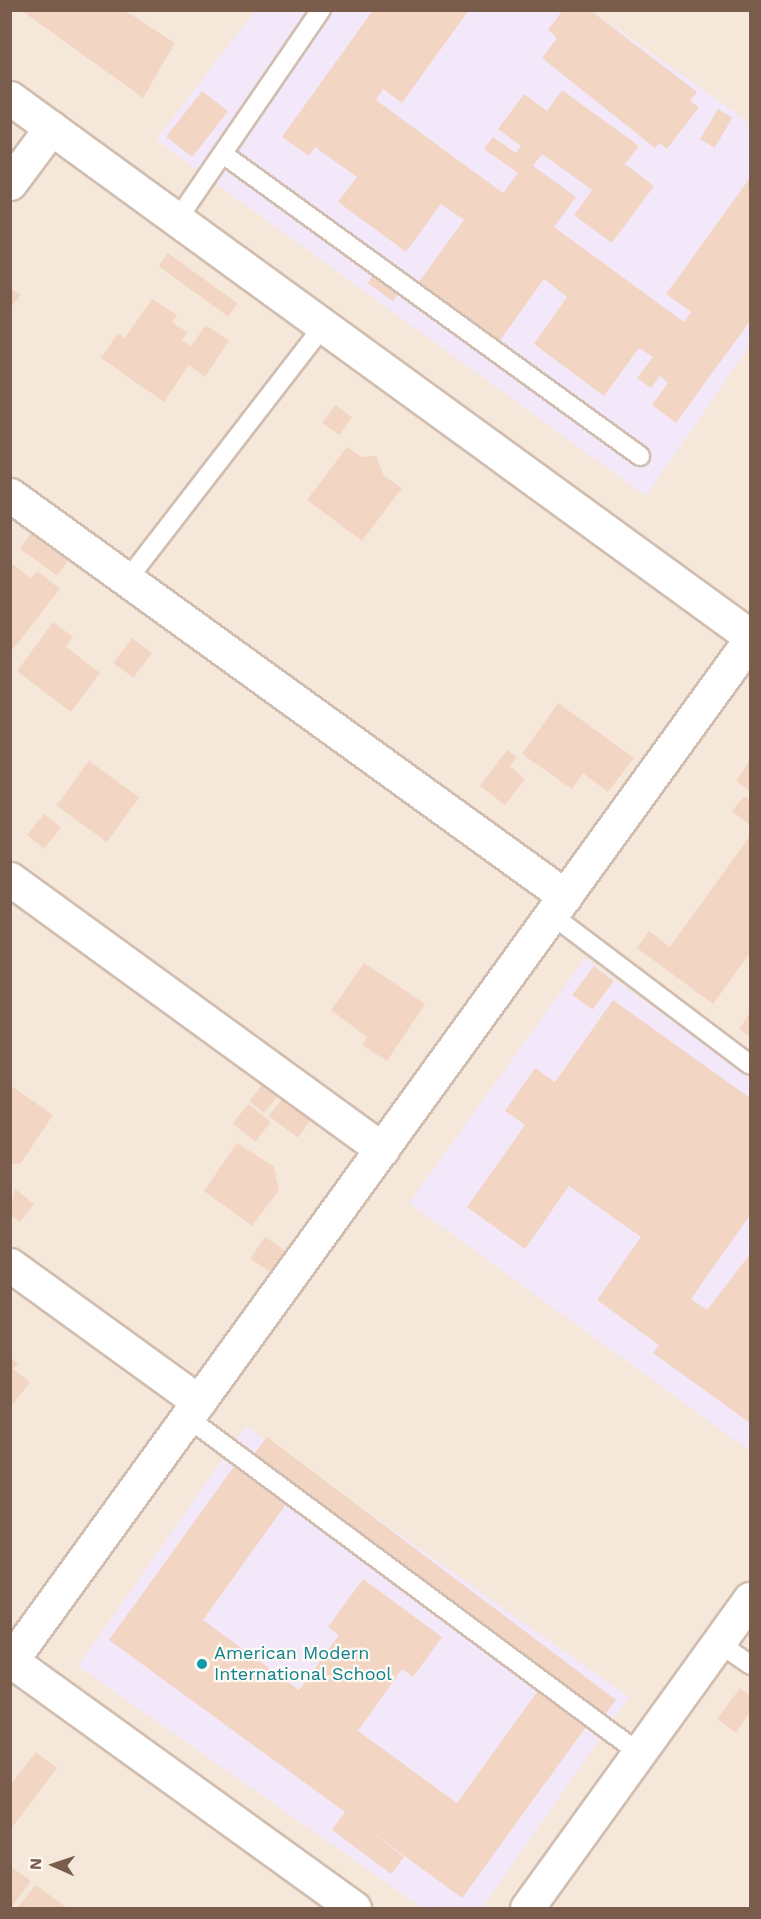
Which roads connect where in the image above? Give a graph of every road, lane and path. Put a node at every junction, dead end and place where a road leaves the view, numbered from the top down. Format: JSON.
{"nodes":[{"id":1,"x":321,"y":10,"type":"edge"},
{"id":2,"x":10,"y":98,"type":"edge"},
{"id":3,"x":51,"y":128,"type":"junction"},
{"id":4,"x":223,"y":154,"type":"junction"},
{"id":5,"x":10,"y":183,"type":"edge"},
{"id":6,"x":177,"y":220,"type":"junction"},
{"id":7,"x":324,"y":325,"type":"junction"},
{"id":8,"x":640,"y":456,"type":"dead end"},
{"id":9,"x":10,"y":495,"type":"edge"},
{"id":10,"x":128,"y":580,"type":"junction"},
{"id":11,"x":750,"y":636,"type":"edge"},
{"id":12,"x":750,"y":640,"type":"edge"},
{"id":13,"x":10,"y":879,"type":"edge"},
{"id":14,"x":559,"y":906,"type":"junction"},
{"id":15,"x":750,"y":1065,"type":"edge"},
{"id":16,"x":382,"y":1149,"type":"junction"},
{"id":17,"x":10,"y":1265,"type":"edge"},
{"id":18,"x":193,"y":1410,"type":"junction"},
{"id":19,"x":750,"y":1599,"type":"edge"},
{"id":20,"x":719,"y":1642,"type":"junction"},
{"id":21,"x":11,"y":1661,"type":"edge"},
{"id":22,"x":750,"y":1665,"type":"edge"},
{"id":23,"x":639,"y":1753,"type":"junction"},
{"id":24,"x":354,"y":1908,"type":"edge"},
{"id":25,"x":527,"y":1908,"type":"edge"}],
"edges":[{"from":1,"to":4,"type":"lane"},
{"from":2,"to":3,"type":"street"},
{"from":3,"to":5,"type":"street"},
{"from":3,"to":6,"type":"street"},
{"from":4,"to":6,"type":"lane"},
{"from":4,"to":8,"type":"lane"},
{"from":6,"to":7,"type":"street"},
{"from":7,"to":10,"type":"lane"},
{"from":7,"to":11,"type":"street"},
{"from":9,"to":10,"type":"street"},
{"from":10,"to":14,"type":"street"},
{"from":12,"to":14,"type":"street"},
{"from":13,"to":16,"type":"street"},
{"from":14,"to":15,"type":"lane"},
{"from":14,"to":16,"type":"street"},
{"from":16,"to":18,"type":"street"},
{"from":17,"to":18,"type":"street"},
{"from":18,"to":21,"type":"street"},
{"from":18,"to":23,"type":"lane"},
{"from":19,"to":20,"type":"street"},
{"from":20,"to":22,"type":"lane"},
{"from":20,"to":23,"type":"street"},
{"from":21,"to":24,"type":"street"},
{"from":23,"to":25,"type":"street"}]}
